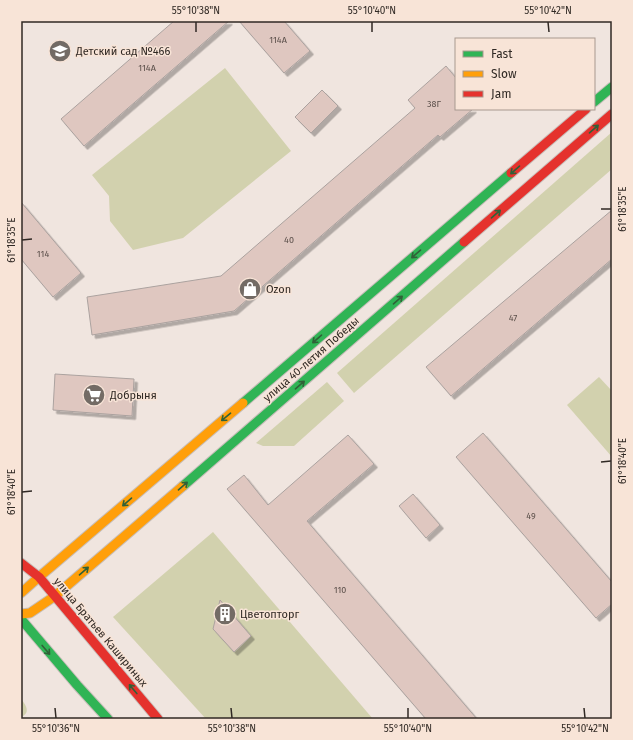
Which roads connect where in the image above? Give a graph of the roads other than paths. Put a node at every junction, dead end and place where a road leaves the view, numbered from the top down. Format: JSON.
{"nodes":[{"id":1,"x":612,"y":87,"type":"edge"},
{"id":2,"x":595,"y":101,"type":"edge"},
{"id":3,"x":585,"y":110,"type":"edge"},
{"id":4,"x":612,"y":114,"type":"edge"},
{"id":5,"x":551,"y":152,"type":"junction"},
{"id":6,"x":21,"y":563,"type":"edge"},
{"id":7,"x":39,"y":577,"type":"junction"},
{"id":8,"x":21,"y":593,"type":"edge"},
{"id":9,"x":55,"y":596,"type":"junction"},
{"id":10,"x":21,"y":614,"type":"edge"},
{"id":11,"x":21,"y":620,"type":"edge"},
{"id":12,"x":108,"y":719,"type":"edge"},
{"id":13,"x":158,"y":719,"type":"edge"}],
"edges":[{"from":1,"to":2,"type":"street"},
{"from":3,"to":5,"type":"street","name":"улица 40-летия Победы"},
{"from":5,"to":4,"type":"street","name":"улица 40-летия Победы","one_way":true},
{"from":5,"to":7,"type":"street","name":"улица 40-летия Победы","one_way":true},
{"from":9,"to":5,"type":"street","name":"улица 40-летия Победы","one_way":true},
{"from":6,"to":7,"type":"street","name":"улица Братьев Кашириных"},
{"from":7,"to":8,"type":"street","name":"улица 40-летия Победы"},
{"from":7,"to":9,"type":"street","name":"улица Братьев Кашириных"},
{"from":9,"to":10,"type":"street","name":"улица 40-летия Победы"},
{"from":13,"to":9,"type":"street","name":"улица Братьев Кашириных","one_way":true},
{"from":11,"to":12,"type":"street","one_way":true}]}
